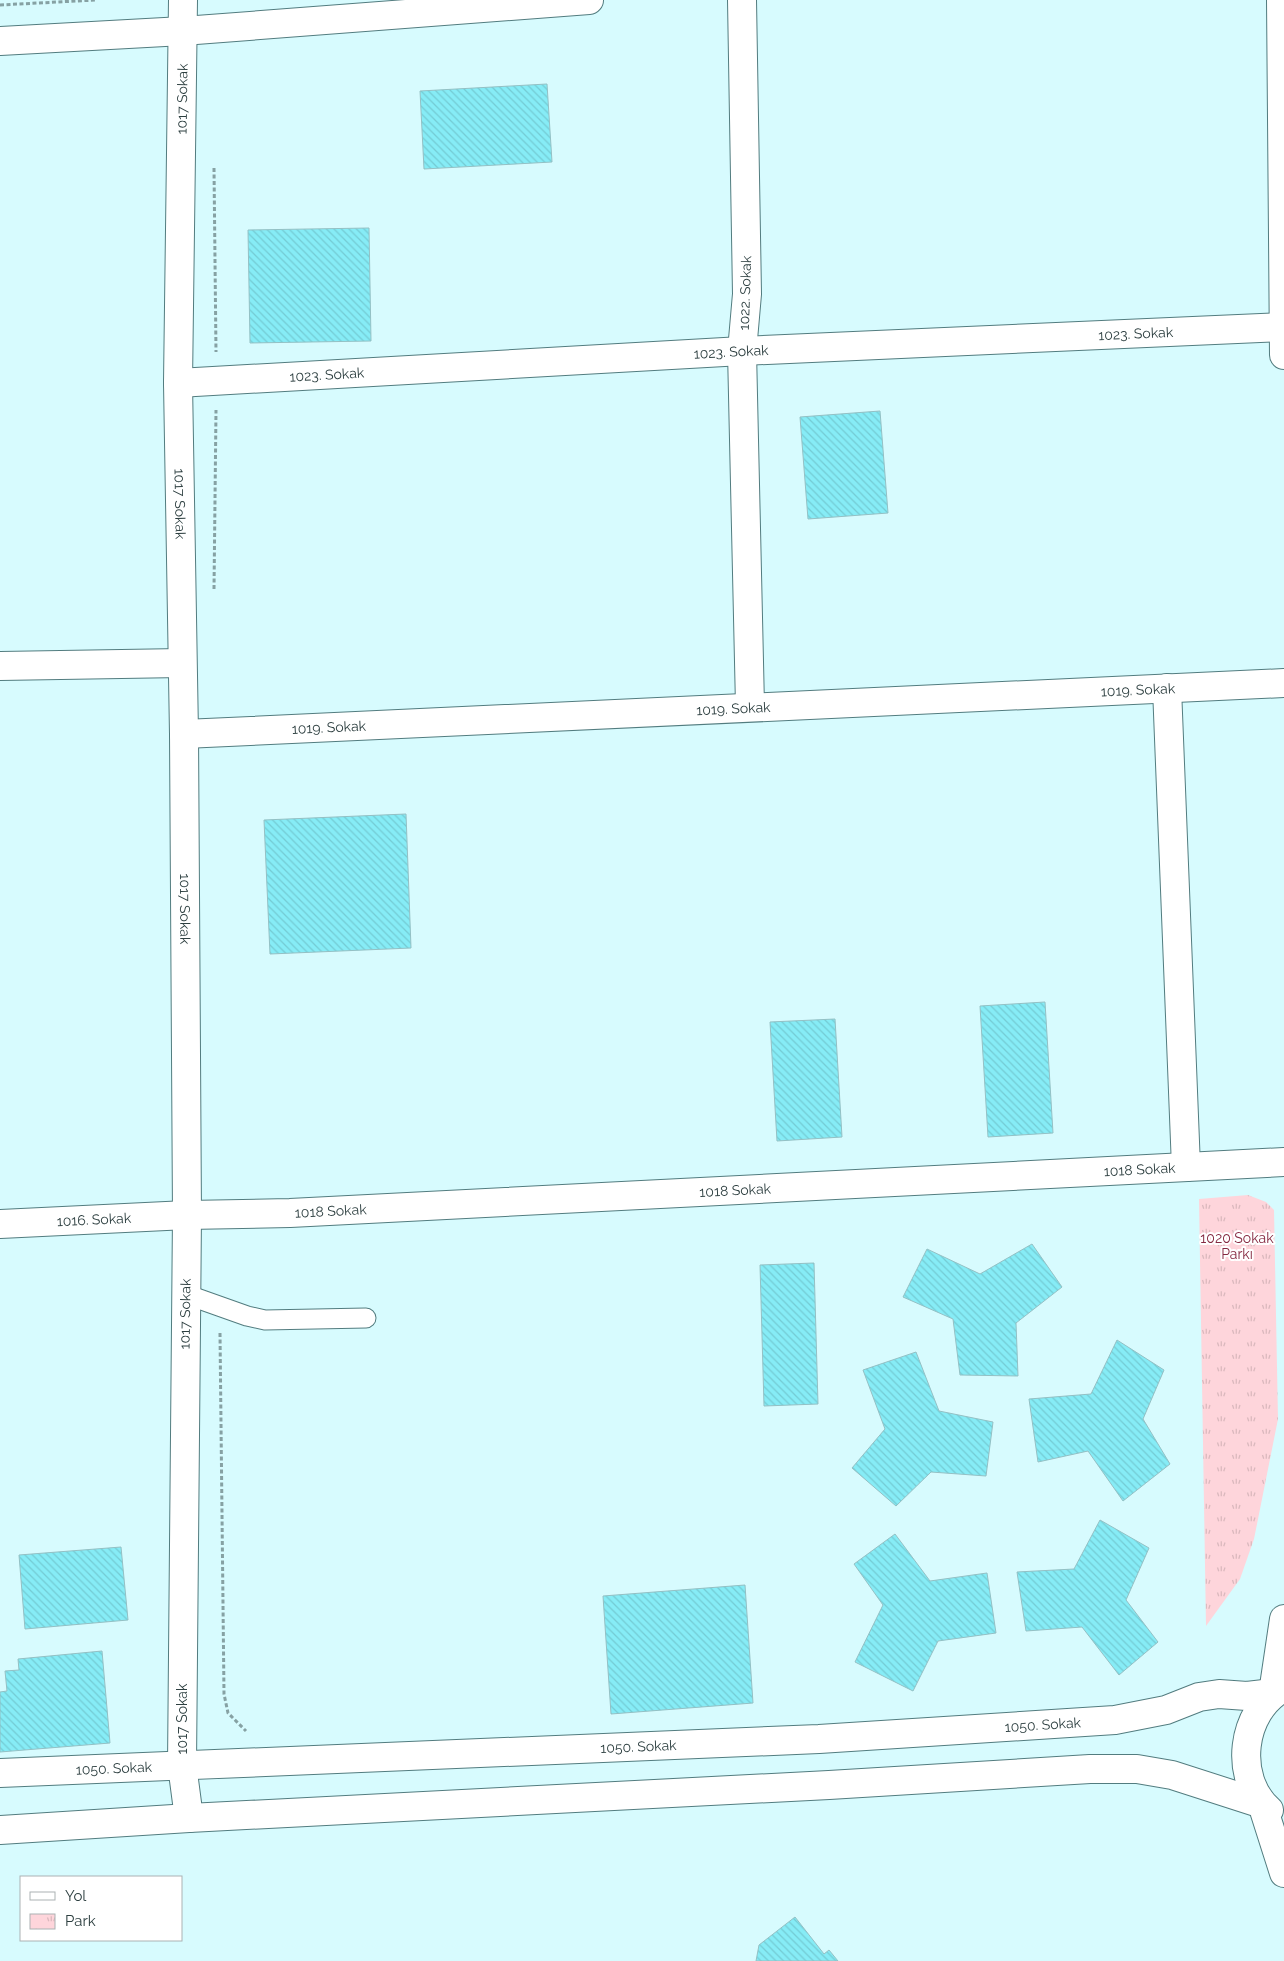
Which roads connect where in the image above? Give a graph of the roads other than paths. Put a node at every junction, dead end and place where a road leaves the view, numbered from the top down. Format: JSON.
{"nodes":[{"id":1,"x":183,"y":0,"type":"edge"},
{"id":2,"x":589,"y":0,"type":"edge"},
{"id":3,"x":742,"y":0,"type":"edge"},
{"id":4,"x":1281,"y":0,"type":"edge"},
{"id":5,"x":183,"y":31,"type":"junction"},
{"id":6,"x":0,"y":41,"type":"edge"},
{"id":7,"x":1283,"y":327,"type":"edge"},
{"id":8,"x":742,"y":351,"type":"junction"},
{"id":9,"x":1284,"y":355,"type":"edge"},
{"id":10,"x":178,"y":383,"type":"junction"},
{"id":11,"x":182,"y":663,"type":"junction"},
{"id":12,"x":0,"y":666,"type":"edge"},
{"id":13,"x":1284,"y":683,"type":"edge"},
{"id":14,"x":1167,"y":688,"type":"junction"},
{"id":15,"x":750,"y":706,"type":"junction"},
{"id":16,"x":184,"y":734,"type":"junction"},
{"id":17,"x":1284,"y":1162,"type":"edge"},
{"id":18,"x":1186,"y":1167,"type":"junction"},
{"id":19,"x":187,"y":1215,"type":"junction"},
{"id":20,"x":0,"y":1224,"type":"edge"},
{"id":21,"x":185,"y":1294,"type":"junction"},
{"id":22,"x":366,"y":1318,"type":"dead end"},
{"id":23,"x":1284,"y":1619,"type":"edge"},
{"id":24,"x":1279,"y":1690,"type":"edge"},
{"id":25,"x":182,"y":1765,"type":"junction"},
{"id":26,"x":0,"y":1774,"type":"edge"},
{"id":27,"x":1262,"y":1804,"type":"junction"},
{"id":28,"x":189,"y":1818,"type":"junction"},
{"id":29,"x":1284,"y":1821,"type":"edge"},
{"id":30,"x":0,"y":1830,"type":"edge"},
{"id":31,"x":1284,"y":1873,"type":"edge"}],
"edges":[{"from":1,"to":5,"type":"street","name":"1017 Sokak"},
{"from":2,"to":5,"type":"street"},
{"from":3,"to":8,"type":"street","name":"1022. Sokak"},
{"from":4,"to":7,"type":"street"},
{"from":5,"to":6,"type":"street"},
{"from":5,"to":10,"type":"street","name":"1017 Sokak"},
{"from":7,"to":8,"type":"street","name":"1023. Sokak"},
{"from":7,"to":9,"type":"street"},
{"from":8,"to":10,"type":"street","name":"1023. Sokak"},
{"from":8,"to":15,"type":"street","name":"1022. Sokak"},
{"from":10,"to":11,"type":"street","name":"1017 Sokak"},
{"from":11,"to":12,"type":"street"},
{"from":11,"to":16,"type":"street","name":"1017 Sokak"},
{"from":13,"to":14,"type":"street","name":"1019. Sokak"},
{"from":14,"to":15,"type":"street","name":"1019. Sokak"},
{"from":14,"to":18,"type":"street"},
{"from":15,"to":16,"type":"street","name":"1019. Sokak"},
{"from":16,"to":19,"type":"street","name":"1017 Sokak"},
{"from":17,"to":18,"type":"street","name":"1018 Sokak"},
{"from":18,"to":19,"type":"street","name":"1018 Sokak"},
{"from":19,"to":20,"type":"street","name":"1016. Sokak"},
{"from":19,"to":21,"type":"street","name":"1017 Sokak"},
{"from":21,"to":22,"type":"lane"},
{"from":21,"to":25,"type":"street","name":"1017 Sokak"},
{"from":23,"to":24,"type":"street"},
{"from":24,"to":25,"type":"street","name":"1050. Sokak"},
{"from":24,"to":27,"type":"street"},
{"from":25,"to":26,"type":"street","name":"1050. Sokak"},
{"from":25,"to":28,"type":"street","name":"1017 Sokak"},
{"from":27,"to":28,"type":"street"},
{"from":27,"to":29,"type":"street"},
{"from":27,"to":31,"type":"street"},
{"from":28,"to":30,"type":"street"}]}
